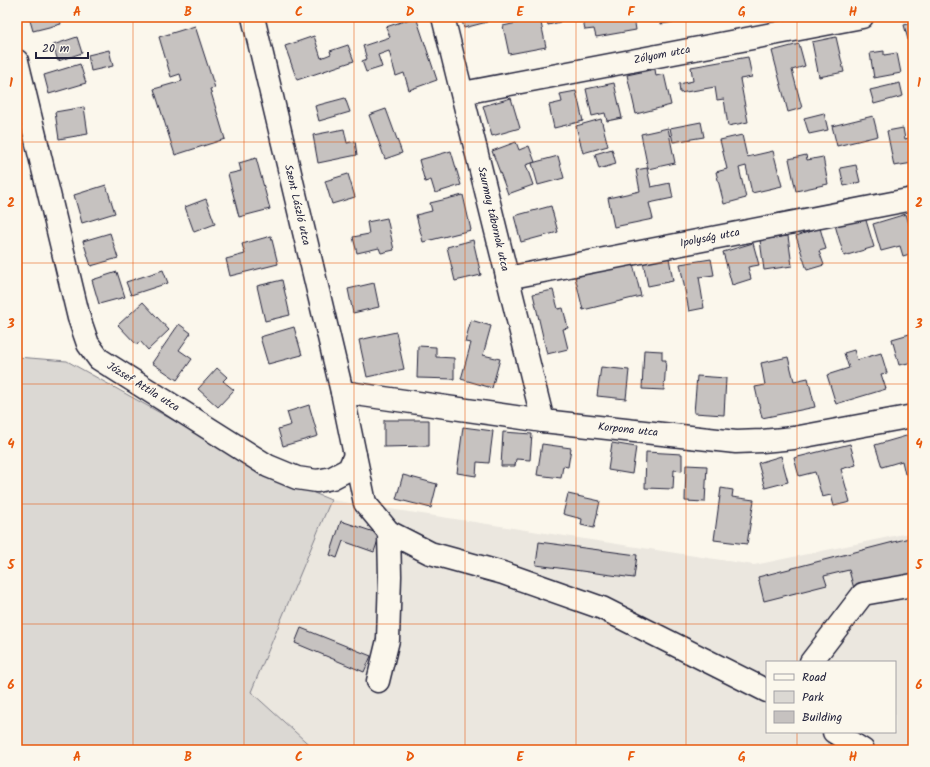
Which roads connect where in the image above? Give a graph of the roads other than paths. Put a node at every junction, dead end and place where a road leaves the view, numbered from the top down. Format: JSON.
{"nodes":[{"id":1,"x":252,"y":17,"type":"edge"},
{"id":2,"x":444,"y":17,"type":"edge"},
{"id":3,"x":862,"y":17,"type":"edge"},
{"id":4,"x":17,"y":61,"type":"edge"},
{"id":5,"x":463,"y":93,"type":"junction"},
{"id":6,"x":913,"y":199,"type":"edge"},
{"id":7,"x":507,"y":278,"type":"junction"},
{"id":8,"x":342,"y":392,"type":"junction"},
{"id":9,"x":913,"y":416,"type":"edge"},
{"id":10,"x":543,"y":421,"type":"junction"},
{"id":11,"x":355,"y":455,"type":"junction"},
{"id":12,"x":389,"y":532,"type":"junction"},
{"id":13,"x":913,"y":585,"type":"edge"},
{"id":14,"x":812,"y":661,"type":"edge"},
{"id":15,"x":378,"y":681,"type":"dead end"},
{"id":16,"x":766,"y":690,"type":"edge"},
{"id":17,"x":836,"y":733,"type":"edge"},
{"id":18,"x":863,"y":750,"type":"edge"}],
"edges":[{"from":1,"to":8,"type":"street","name":"Szent László utca"},
{"from":2,"to":5,"type":"street","name":"Szurmay tábornok utca"},
{"from":3,"to":5,"type":"street","name":"Zólyom utca"},
{"from":4,"to":11,"type":"street","name":"József Attila utca"},
{"from":5,"to":7,"type":"street","name":"Szurmay tábornok utca"},
{"from":6,"to":7,"type":"street","name":"Ipolyság utca"},
{"from":7,"to":10,"type":"street","name":"Szurmay tábornok utca"},
{"from":8,"to":10,"type":"street","name":"Korpona utca"},
{"from":8,"to":11,"type":"street"},
{"from":9,"to":10,"type":"street","name":"Korpona utca"},
{"from":11,"to":12,"type":"street"},
{"from":12,"to":15,"type":"street"},
{"from":12,"to":16,"type":"street"},
{"from":13,"to":14,"type":"street"},
{"from":17,"to":18,"type":"street"}]}
